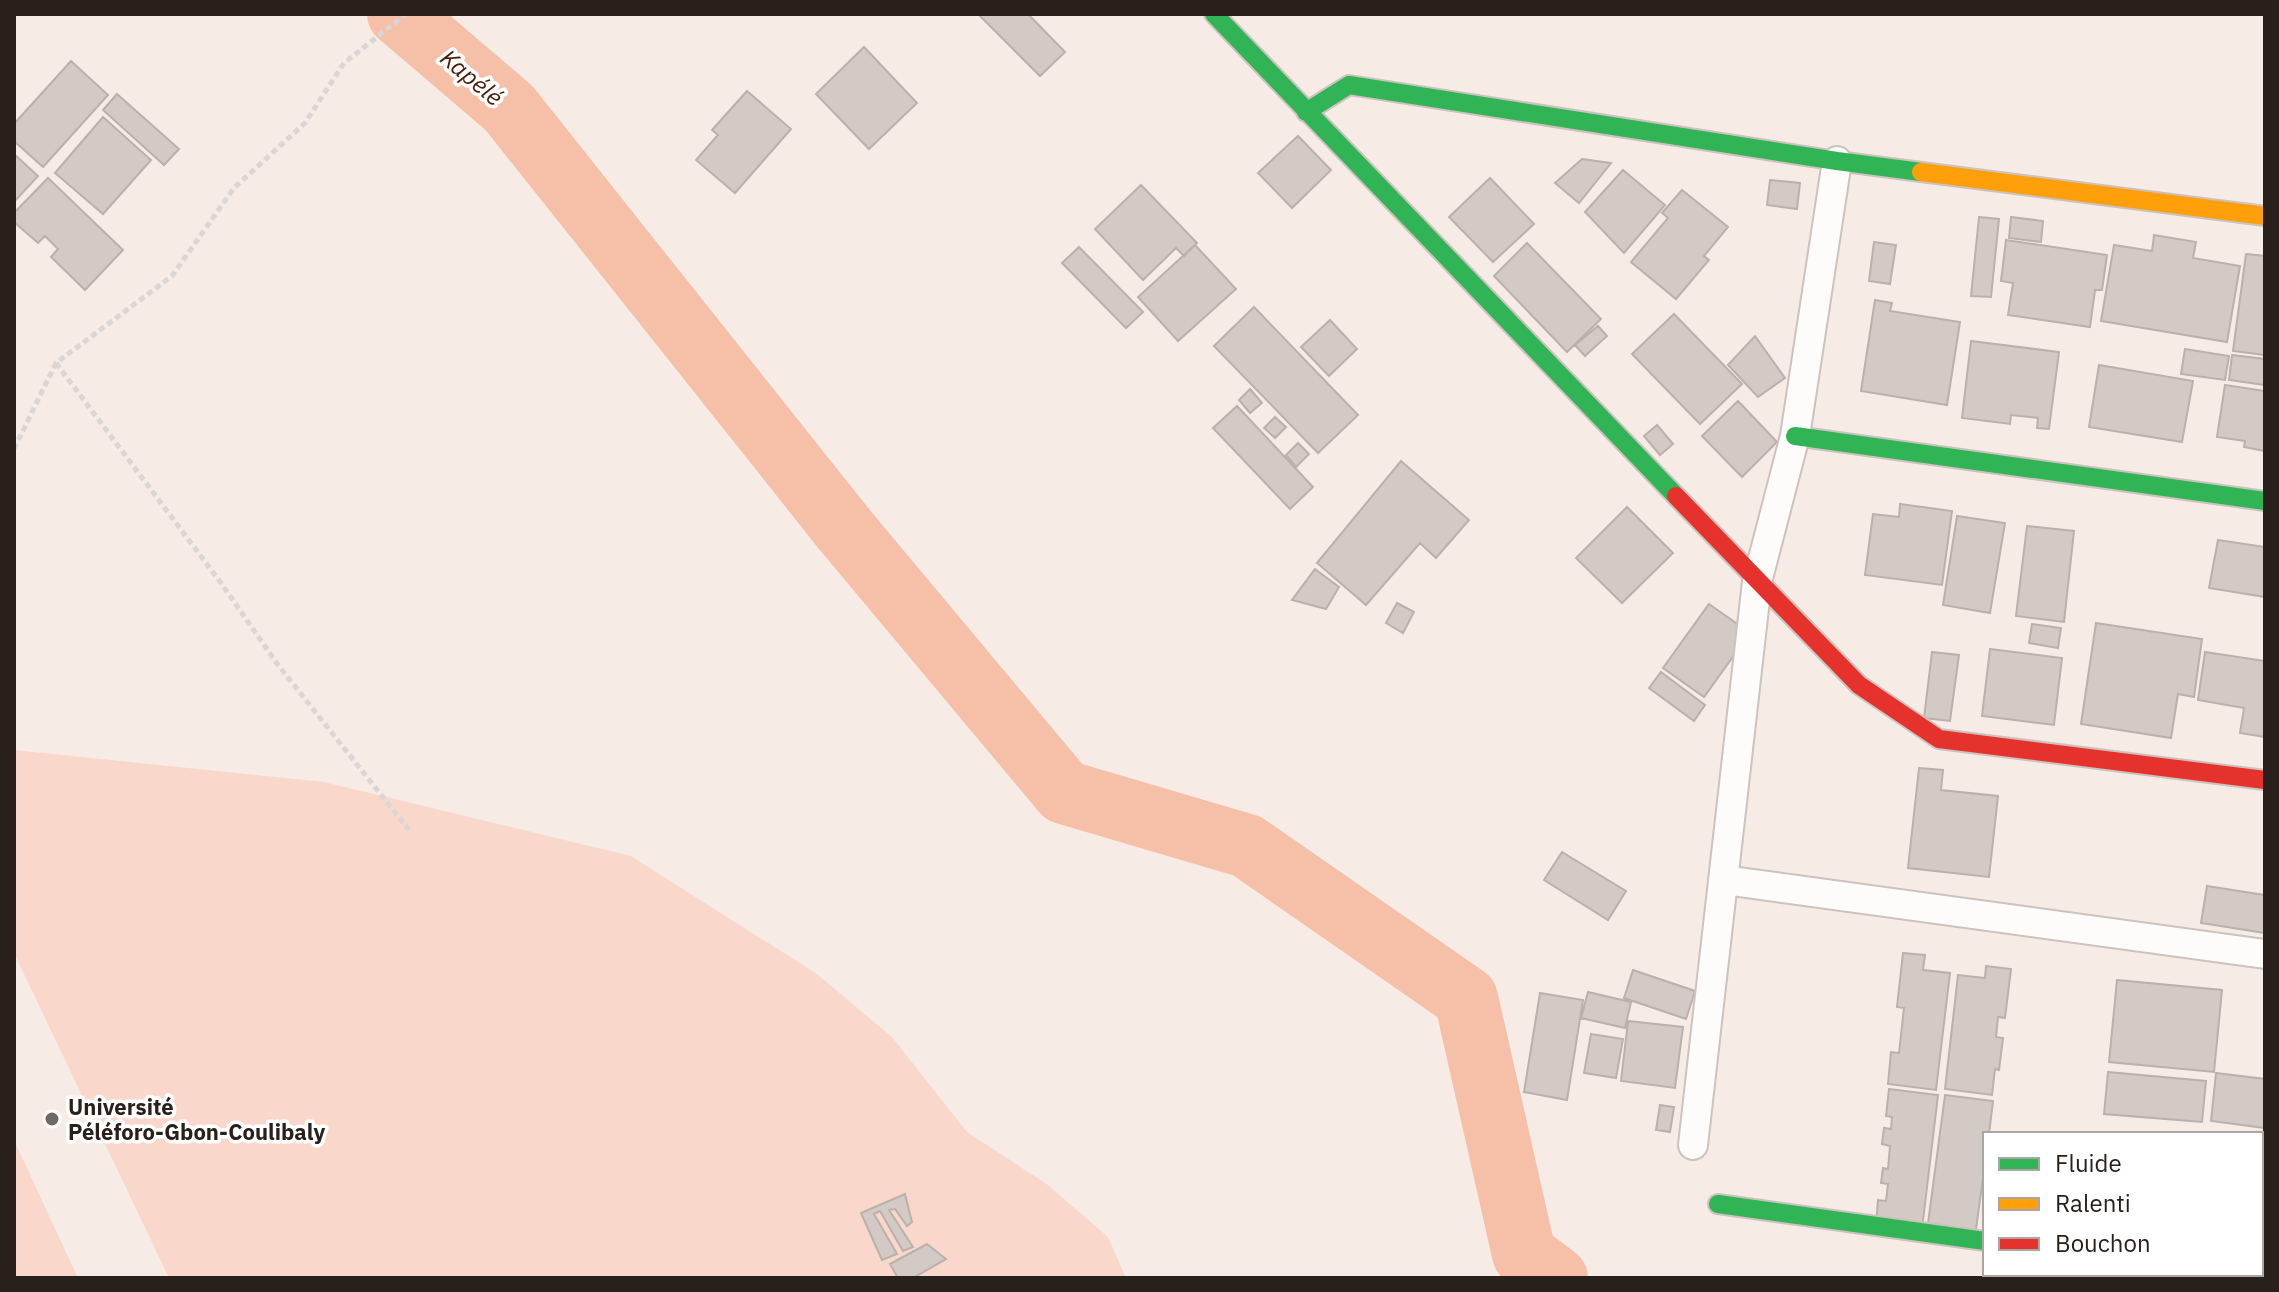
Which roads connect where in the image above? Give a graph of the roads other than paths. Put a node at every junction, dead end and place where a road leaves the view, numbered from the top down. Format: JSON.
{"nodes":[{"id":1,"x":1214,"y":14,"type":"edge"},
{"id":2,"x":1306,"y":112,"type":"junction"},
{"id":3,"x":1837,"y":161,"type":"junction"},
{"id":4,"x":2265,"y":216,"type":"edge"},
{"id":5,"x":1795,"y":436,"type":"junction"},
{"id":6,"x":2265,"y":501,"type":"edge"},
{"id":7,"x":1757,"y":582,"type":"junction"},
{"id":8,"x":2265,"y":780,"type":"edge"},
{"id":9,"x":1724,"y":880,"type":"junction"},
{"id":10,"x":2265,"y":954,"type":"edge"},
{"id":11,"x":1693,"y":1145,"type":"dead end"},
{"id":12,"x":1718,"y":1204,"type":"dead end"},
{"id":13,"x":1983,"y":1241,"type":"edge"}],
"edges":[{"from":1,"to":2,"type":"street"},
{"from":2,"to":3,"type":"street"},
{"from":2,"to":7,"type":"street"},
{"from":3,"to":4,"type":"street"},
{"from":3,"to":5,"type":"street"},
{"from":5,"to":6,"type":"street"},
{"from":5,"to":7,"type":"street"},
{"from":7,"to":8,"type":"street"},
{"from":7,"to":9,"type":"street"},
{"from":9,"to":10,"type":"street"},
{"from":9,"to":11,"type":"street"},
{"from":12,"to":13,"type":"street"}]}
